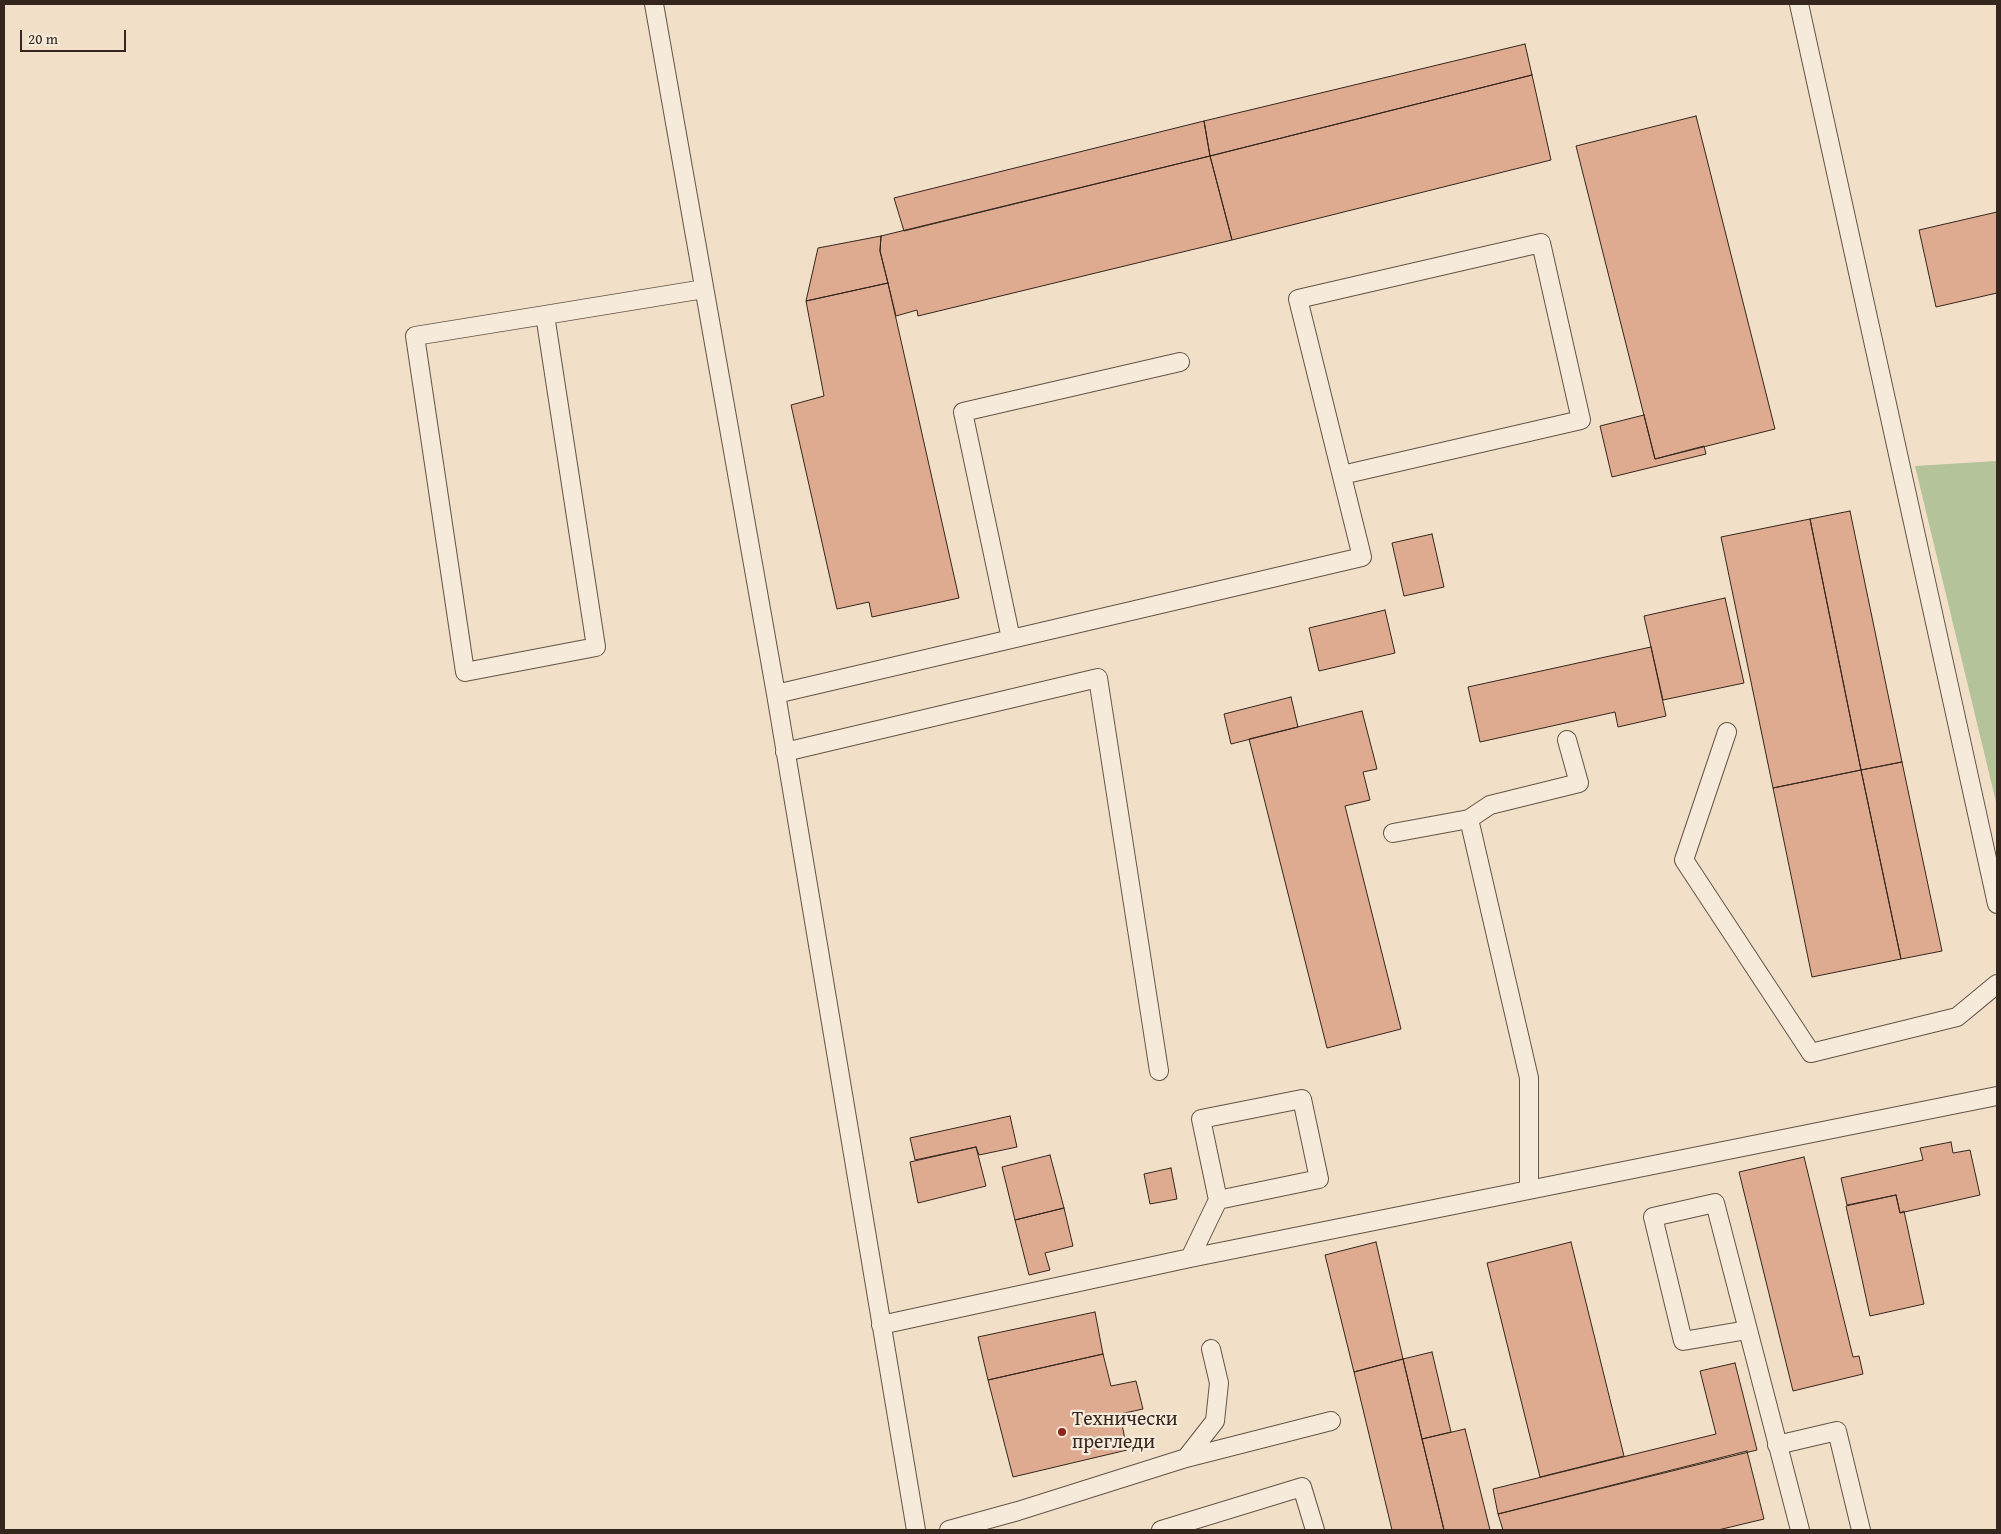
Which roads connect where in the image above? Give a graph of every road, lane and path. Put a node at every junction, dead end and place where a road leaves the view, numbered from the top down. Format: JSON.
{"nodes":[{"id":1,"x":654,"y":4,"type":"edge"},
{"id":2,"x":1800,"y":4,"type":"edge"},
{"id":3,"x":704,"y":288,"type":"junction"},
{"id":4,"x":546,"y":315,"type":"junction"},
{"id":5,"x":1180,"y":362,"type":"dead end"},
{"id":6,"x":1342,"y":475,"type":"junction"},
{"id":7,"x":1011,"y":639,"type":"junction"},
{"id":8,"x":776,"y":694,"type":"junction"},
{"id":9,"x":1727,"y":732,"type":"dead end"},
{"id":10,"x":1567,"y":740,"type":"dead end"},
{"id":11,"x":785,"y":752,"type":"junction"},
{"id":12,"x":1469,"y":819,"type":"junction"},
{"id":13,"x":1393,"y":834,"type":"dead end"},
{"id":14,"x":1997,"y":904,"type":"edge"},
{"id":15,"x":1997,"y":984,"type":"edge"},
{"id":16,"x":1159,"y":1071,"type":"dead end"},
{"id":17,"x":1997,"y":1096,"type":"edge"},
{"id":18,"x":1529,"y":1190,"type":"junction"},
{"id":19,"x":1218,"y":1200,"type":"junction"},
{"id":20,"x":1190,"y":1258,"type":"junction"},
{"id":21,"x":881,"y":1325,"type":"junction"},
{"id":22,"x":1747,"y":1330,"type":"junction"},
{"id":23,"x":1211,"y":1349,"type":"dead end"},
{"id":24,"x":1331,"y":1421,"type":"dead end"},
{"id":25,"x":1777,"y":1445,"type":"junction"},
{"id":26,"x":1186,"y":1458,"type":"junction"},
{"id":27,"x":916,"y":1530,"type":"edge"},
{"id":28,"x":949,"y":1530,"type":"edge"},
{"id":29,"x":1162,"y":1530,"type":"edge"},
{"id":30,"x":1315,"y":1530,"type":"edge"},
{"id":31,"x":1800,"y":1530,"type":"edge"},
{"id":32,"x":1861,"y":1530,"type":"edge"}],
"edges":[{"from":1,"to":3,"type":"lane"},
{"from":2,"to":14,"type":"lane"},
{"from":3,"to":4,"type":"lane"},
{"from":3,"to":8,"type":"lane"},
{"from":4,"to":4,"type":"lane"},
{"from":5,"to":7,"type":"lane"},
{"from":6,"to":6,"type":"lane"},
{"from":6,"to":7,"type":"lane"},
{"from":7,"to":8,"type":"lane"},
{"from":8,"to":11,"type":"lane"},
{"from":9,"to":15,"type":"lane"},
{"from":10,"to":12,"type":"lane"},
{"from":11,"to":16,"type":"lane"},
{"from":11,"to":21,"type":"lane"},
{"from":12,"to":13,"type":"lane"},
{"from":12,"to":18,"type":"lane"},
{"from":17,"to":18,"type":"lane"},
{"from":18,"to":20,"type":"lane"},
{"from":19,"to":19,"type":"lane"},
{"from":19,"to":20,"type":"lane"},
{"from":20,"to":21,"type":"lane"},
{"from":21,"to":27,"type":"lane"},
{"from":22,"to":22,"type":"lane"},
{"from":22,"to":25,"type":"lane"},
{"from":23,"to":26,"type":"lane"},
{"from":24,"to":26,"type":"lane"},
{"from":25,"to":31,"type":"lane"},
{"from":25,"to":32,"type":"lane"},
{"from":26,"to":28,"type":"lane"},
{"from":29,"to":30,"type":"lane"}]}
